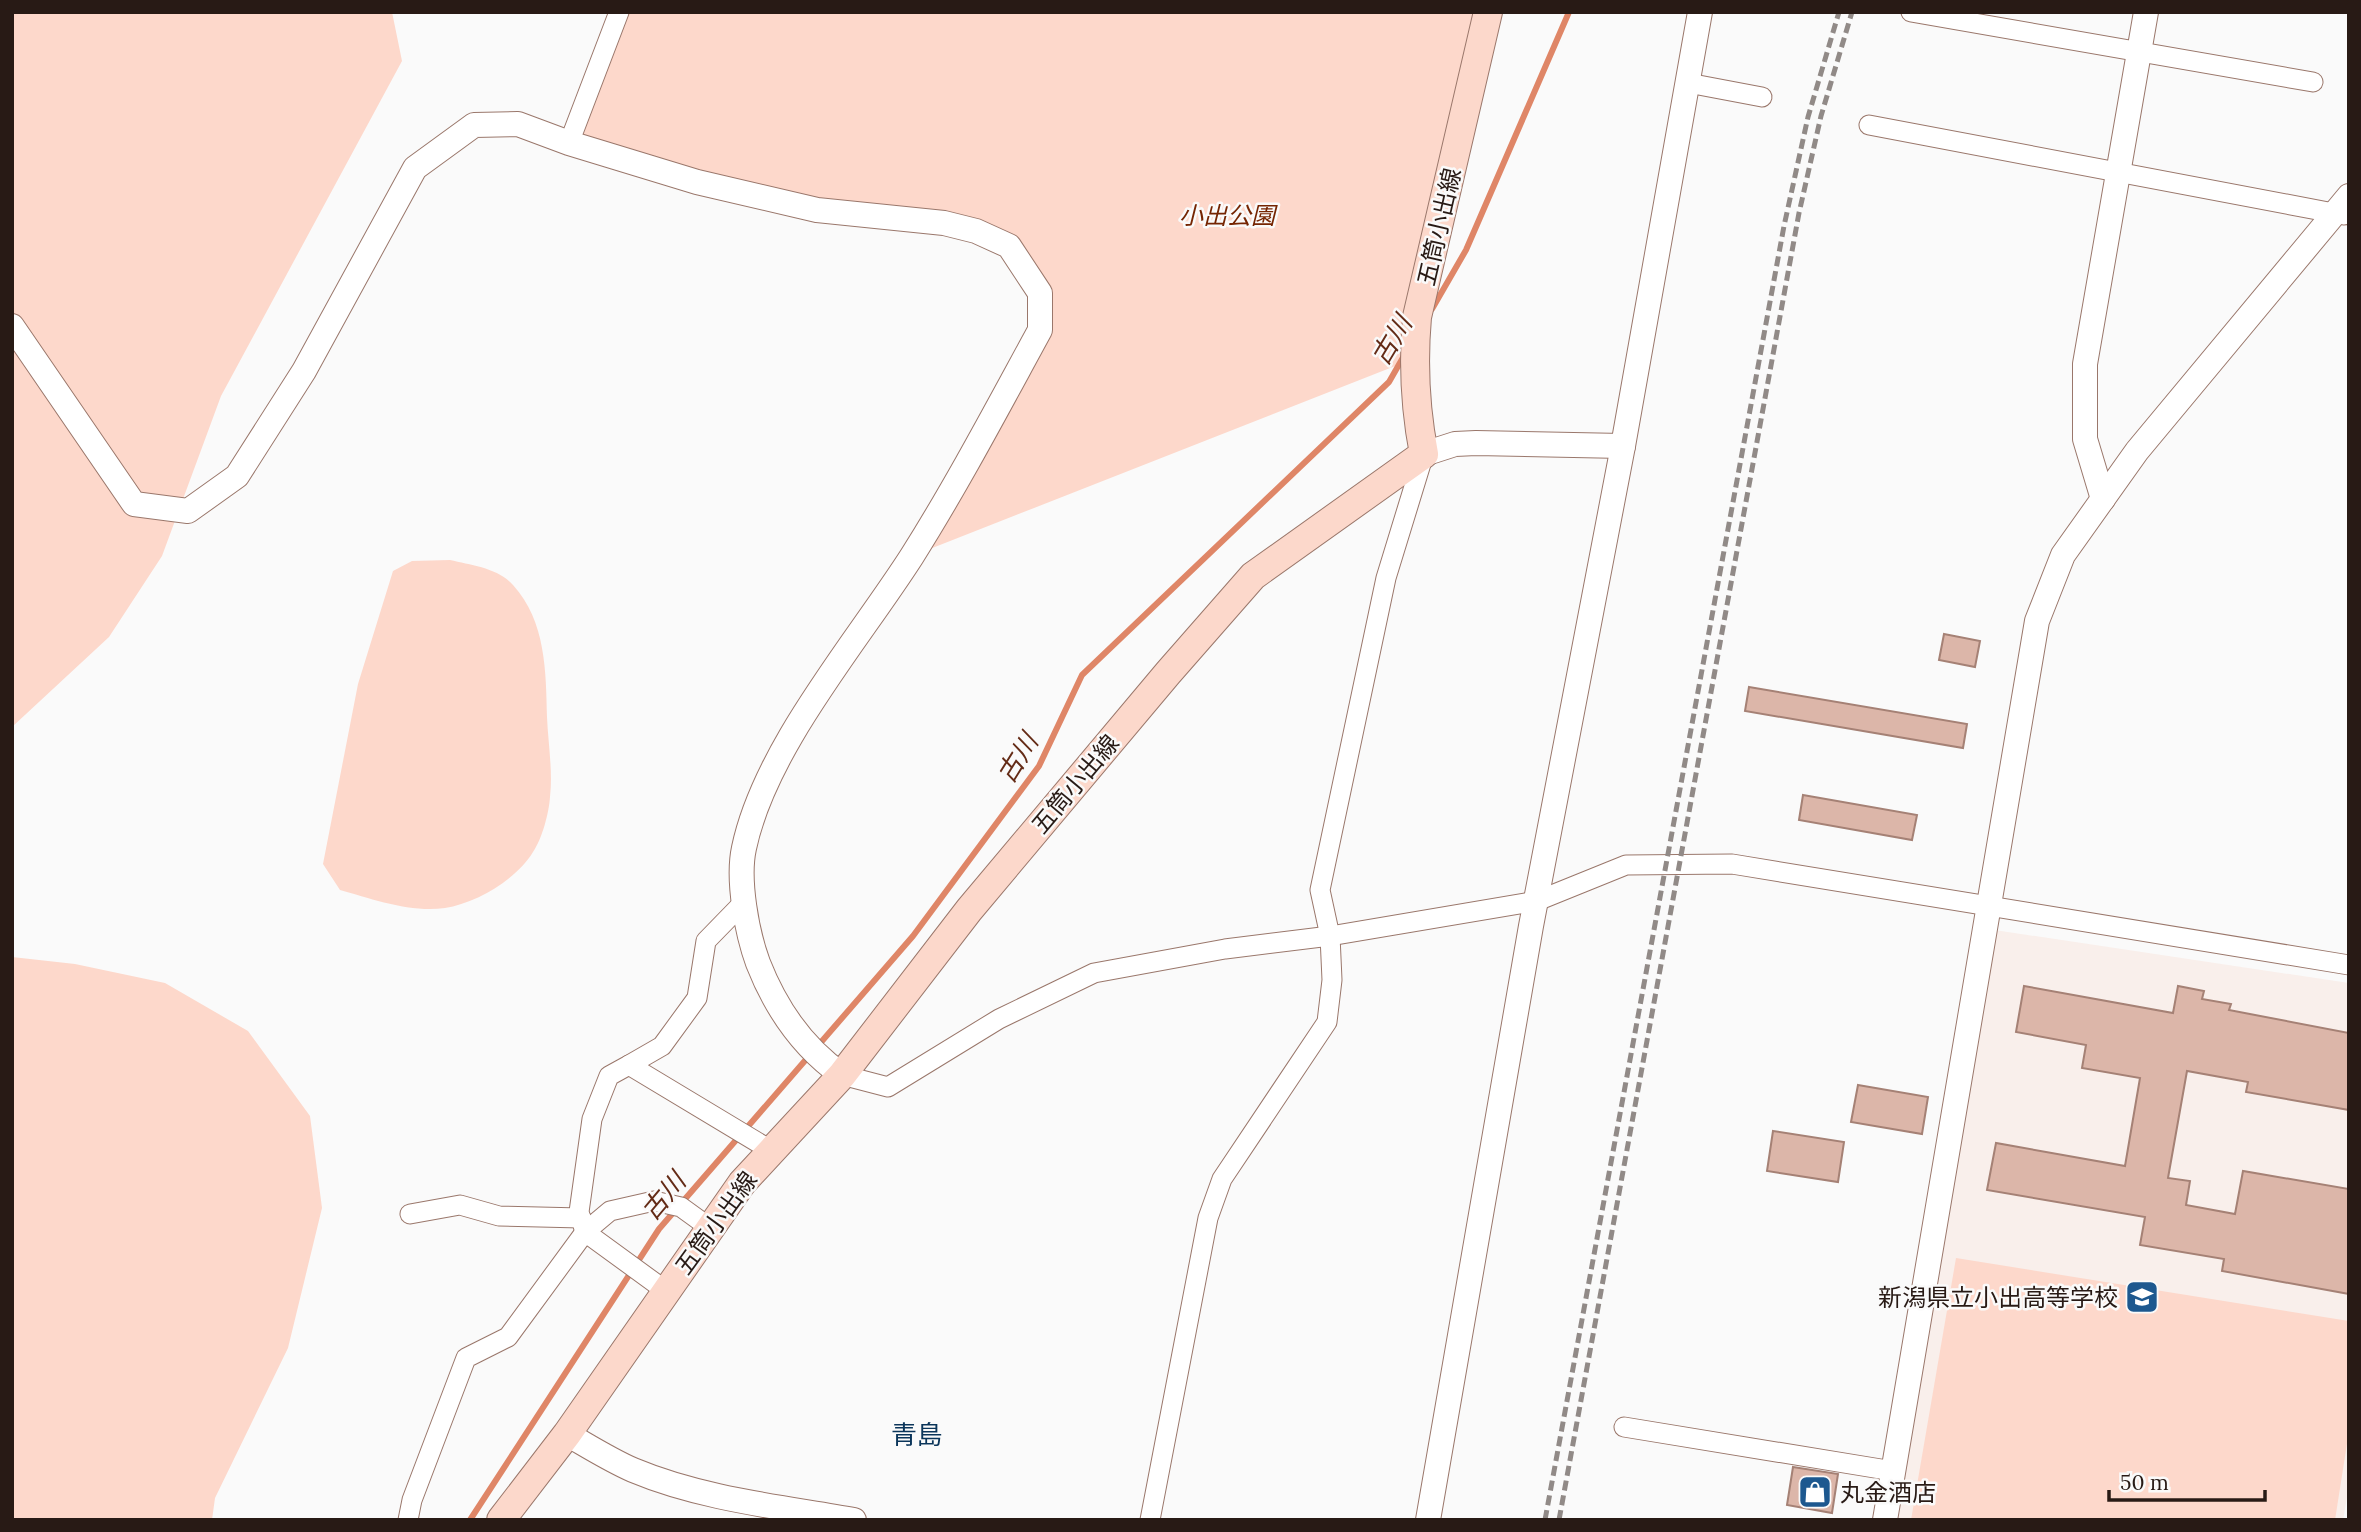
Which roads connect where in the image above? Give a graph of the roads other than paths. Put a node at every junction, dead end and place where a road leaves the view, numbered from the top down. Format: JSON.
{"nodes":[{"id":1,"x":619,"y":12,"type":"edge"},
{"id":2,"x":1488,"y":12,"type":"edge"},
{"id":3,"x":1700,"y":12,"type":"edge"},
{"id":4,"x":1911,"y":12,"type":"edge"},
{"id":5,"x":2146,"y":12,"type":"edge"},
{"id":6,"x":2138,"y":54,"type":"junction"},
{"id":7,"x":2314,"y":82,"type":"dead end"},
{"id":8,"x":1688,"y":83,"type":"junction"},
{"id":9,"x":1762,"y":97,"type":"dead end"},
{"id":10,"x":1868,"y":125,"type":"dead end"},
{"id":11,"x":569,"y":143,"type":"junction"},
{"id":12,"x":2119,"y":174,"type":"junction"},
{"id":13,"x":2344,"y":208,"type":"edge"},
{"id":14,"x":12,"y":326,"type":"edge"},
{"id":15,"x":1623,"y":446,"type":"junction"},
{"id":16,"x":1424,"y":454,"type":"junction"},
{"id":17,"x":2103,"y":499,"type":"junction"},
{"id":18,"x":1537,"y":901,"type":"junction"},
{"id":19,"x":744,"y":902,"type":"junction"},
{"id":20,"x":1992,"y":904,"type":"junction"},
{"id":21,"x":1330,"y":936,"type":"junction"},
{"id":22,"x":2349,"y":965,"type":"edge"},
{"id":23,"x":629,"y":1065,"type":"junction"},
{"id":24,"x":842,"y":1075,"type":"junction"},
{"id":25,"x":772,"y":1151,"type":"junction"},
{"id":26,"x":410,"y":1214,"type":"dead end"},
{"id":27,"x":583,"y":1225,"type":"junction"},
{"id":28,"x":710,"y":1228,"type":"junction"},
{"id":29,"x":666,"y":1291,"type":"junction"},
{"id":30,"x":1624,"y":1427,"type":"dead end"},
{"id":31,"x":567,"y":1434,"type":"junction"},
{"id":32,"x":1893,"y":1471,"type":"junction"},
{"id":33,"x":408,"y":1520,"type":"edge"},
{"id":34,"x":501,"y":1520,"type":"edge"},
{"id":35,"x":854,"y":1520,"type":"edge"},
{"id":36,"x":1150,"y":1520,"type":"edge"},
{"id":37,"x":1428,"y":1520,"type":"edge"},
{"id":38,"x":1885,"y":1520,"type":"edge"}],
"edges":[{"from":1,"to":11,"type":"street"},
{"from":2,"to":16,"type":"main road","name":"五筒小出線"},
{"from":3,"to":8,"type":"street"},
{"from":4,"to":6,"type":"street"},
{"from":5,"to":6,"type":"street"},
{"from":6,"to":7,"type":"street"},
{"from":6,"to":12,"type":"street"},
{"from":8,"to":9,"type":"street"},
{"from":8,"to":15,"type":"street"},
{"from":10,"to":12,"type":"street"},
{"from":11,"to":14,"type":"street"},
{"from":11,"to":19,"type":"street"},
{"from":12,"to":13,"type":"street"},
{"from":12,"to":17,"type":"street"},
{"from":13,"to":17,"type":"street"},
{"from":15,"to":16,"type":"street"},
{"from":15,"to":18,"type":"street"},
{"from":16,"to":21,"type":"street"},
{"from":16,"to":24,"type":"main road","name":"五筒小出線"},
{"from":17,"to":20,"type":"street"},
{"from":18,"to":20,"type":"street"},
{"from":18,"to":21,"type":"street"},
{"from":18,"to":37,"type":"street"},
{"from":19,"to":23,"type":"street"},
{"from":19,"to":24,"type":"street"},
{"from":20,"to":22,"type":"street"},
{"from":20,"to":32,"type":"street"},
{"from":21,"to":24,"type":"street"},
{"from":21,"to":36,"type":"street"},
{"from":23,"to":25,"type":"street"},
{"from":23,"to":27,"type":"street"},
{"from":24,"to":25,"type":"main road","name":"五筒小出線"},
{"from":25,"to":28,"type":"main road","name":"五筒小出線"},
{"from":26,"to":27,"type":"street"},
{"from":27,"to":28,"type":"street"},
{"from":27,"to":29,"type":"street"},
{"from":27,"to":33,"type":"street"},
{"from":28,"to":29,"type":"main road","name":"五筒小出線"},
{"from":29,"to":31,"type":"main road","name":"五筒小出線"},
{"from":30,"to":32,"type":"street"},
{"from":31,"to":34,"type":"main road","name":"五筒小出線"},
{"from":31,"to":35,"type":"street"},
{"from":32,"to":38,"type":"street"}]}
